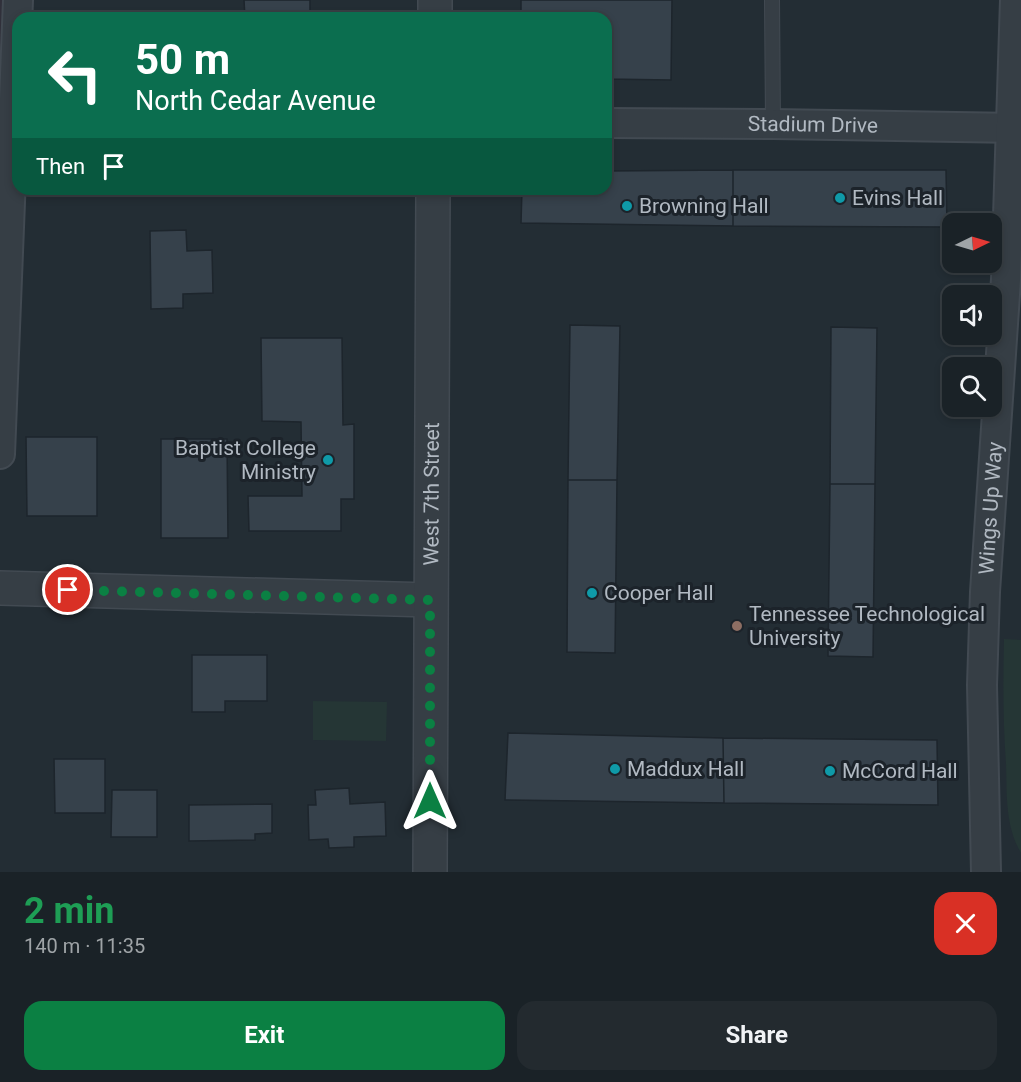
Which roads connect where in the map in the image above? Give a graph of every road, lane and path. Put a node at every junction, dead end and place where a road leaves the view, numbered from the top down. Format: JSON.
{"nodes":[{"id":1,"x":772,"y":0,"type":"edge"},
{"id":2,"x":1014,"y":0,"type":"edge"},
{"id":3,"x":612,"y":123,"type":"edge"},
{"id":4,"x":772,"y":124,"type":"junction"},
{"id":5,"x":1016,"y":128,"type":"edge"},
{"id":6,"x":12,"y":151,"type":"edge"},
{"id":7,"x":433,"y":195,"type":"edge"},
{"id":8,"x":0,"y":454,"type":"edge"},
{"id":9,"x":0,"y":588,"type":"edge"},
{"id":10,"x":430,"y":600,"type":"junction"},
{"id":11,"x":429,"y":872,"type":"edge"},
{"id":12,"x":986,"y":872,"type":"edge"}],
"edges":[{"from":1,"to":4,"type":"lane"},
{"from":2,"to":5,"type":"street","name":"Wings Up Way"},
{"from":3,"to":4,"type":"street","name":"Stadium Drive"},
{"from":4,"to":5,"type":"street","name":"Stadium Drive"},
{"from":5,"to":12,"type":"street","name":"Wings Up Way"},
{"from":6,"to":8,"type":"street"},
{"from":7,"to":10,"type":"street","name":"West 7th Street"},
{"from":9,"to":10,"type":"street"},
{"from":10,"to":11,"type":"street","name":"West 7th Street"}]}
